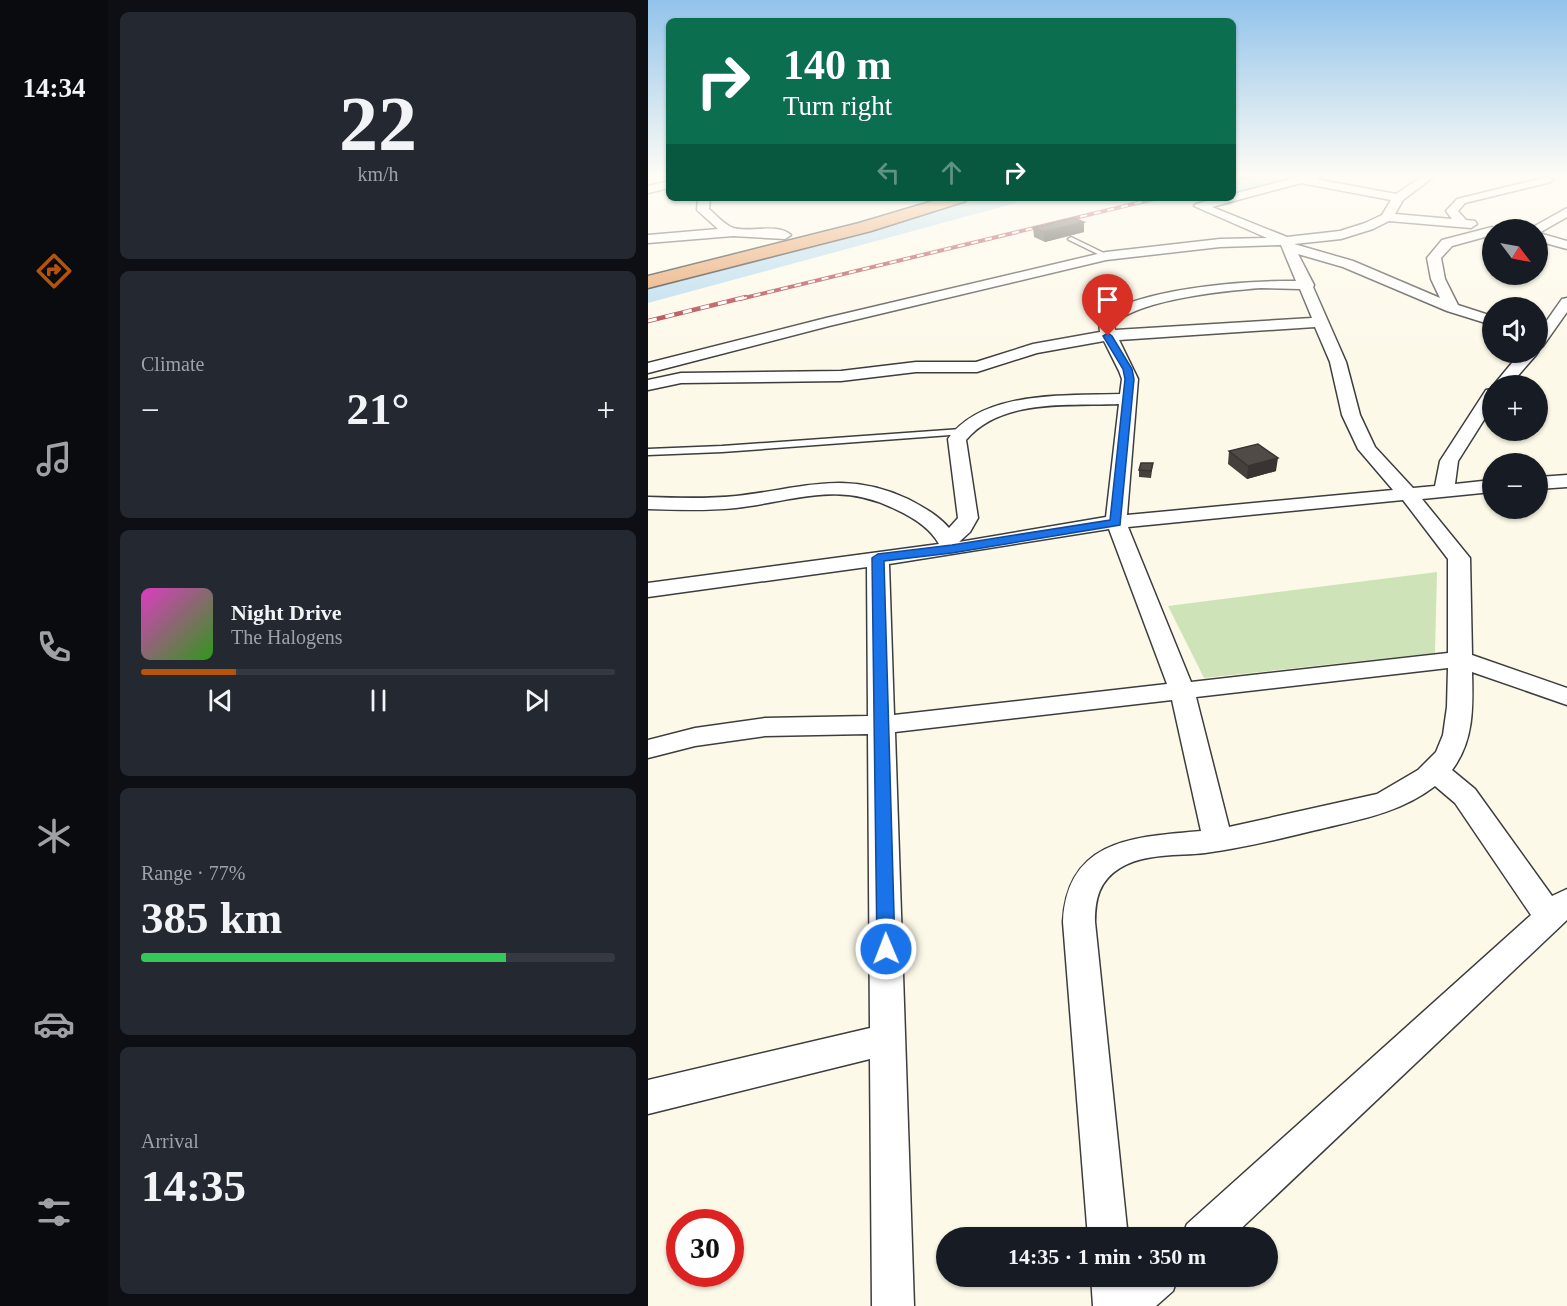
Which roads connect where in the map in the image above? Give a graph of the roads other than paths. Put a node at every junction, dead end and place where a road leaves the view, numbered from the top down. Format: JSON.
{"nodes":[{"id":1,"x":675,"y":236,"type":"edge"},
{"id":2,"x":781,"y":236,"type":"edge"},
{"id":3,"x":830,"y":236,"type":"edge"},
{"id":4,"x":1269,"y":236,"type":"edge"},
{"id":5,"x":1335,"y":236,"type":"edge"},
{"id":6,"x":1474,"y":236,"type":"edge"},
{"id":7,"x":648,"y":239,"type":"edge"},
{"id":8,"x":1071,"y":239,"type":"edge"},
{"id":9,"x":1548,"y":240,"type":"edge"},
{"id":10,"x":1288,"y":244,"type":"junction"},
{"id":11,"x":1567,"y":245,"type":"edge"},
{"id":12,"x":1106,"y":256,"type":"junction"},
{"id":13,"x":648,"y":268,"type":"edge"},
{"id":14,"x":648,"y":282,"type":"edge"},
{"id":15,"x":1307,"y":285,"type":"junction"},
{"id":16,"x":1566,"y":305,"type":"edge"},
{"id":17,"x":1452,"y":308,"type":"junction"},
{"id":18,"x":1482,"y":318,"type":"edge"},
{"id":19,"x":1321,"y":322,"type":"junction"},
{"id":20,"x":1548,"y":327,"type":"edge"},
{"id":21,"x":1108,"y":336,"type":"junction"},
{"id":22,"x":1520,"y":363,"type":"edge"},
{"id":23,"x":648,"y":368,"type":"edge"},
{"id":24,"x":1510,"y":375,"type":"edge"},
{"id":25,"x":648,"y":385,"type":"edge"},
{"id":26,"x":1128,"y":399,"type":"junction"},
{"id":27,"x":1482,"y":410,"type":"edge"},
{"id":28,"x":961,"y":432,"type":"junction"},
{"id":29,"x":648,"y":452,"type":"edge"},
{"id":30,"x":1567,"y":481,"type":"edge"},
{"id":31,"x":1548,"y":482,"type":"edge"},
{"id":32,"x":1482,"y":487,"type":"edge"},
{"id":33,"x":1444,"y":489,"type":"junction"},
{"id":34,"x":1409,"y":495,"type":"junction"},
{"id":35,"x":648,"y":503,"type":"edge"},
{"id":36,"x":1116,"y":522,"type":"junction"},
{"id":37,"x":950,"y":544,"type":"junction"},
{"id":38,"x":878,"y":558,"type":"junction"},
{"id":39,"x":648,"y":590,"type":"edge"},
{"id":40,"x":1460,"y":659,"type":"junction"},
{"id":41,"x":1182,"y":691,"type":"junction"},
{"id":42,"x":1567,"y":697,"type":"edge"},
{"id":43,"x":882,"y":725,"type":"junction"},
{"id":44,"x":648,"y":750,"type":"edge"},
{"id":45,"x":1435,"y":771,"type":"junction"},
{"id":46,"x":1218,"y":840,"type":"junction"},
{"id":47,"x":1559,"y":909,"type":"edge"},
{"id":48,"x":888,"y":1039,"type":"junction"},
{"id":49,"x":648,"y":1097,"type":"edge"},
{"id":50,"x":1107,"y":1227,"type":"edge"},
{"id":51,"x":1213,"y":1227,"type":"edge"},
{"id":52,"x":1112,"y":1287,"type":"edge"},
{"id":53,"x":1146,"y":1287,"type":"edge"},
{"id":54,"x":894,"y":1306,"type":"edge"},
{"id":55,"x":1114,"y":1306,"type":"edge"},
{"id":56,"x":1126,"y":1306,"type":"edge"}],
"edges":[{"from":1,"to":7,"type":"street"},
{"from":2,"to":13,"type":"highway"},
{"from":3,"to":14,"type":"highway"},
{"from":4,"to":10,"type":"street"},
{"from":5,"to":10,"type":"street"},
{"from":6,"to":17,"type":"street"},
{"from":8,"to":12,"type":"lane"},
{"from":9,"to":11,"type":"street"},
{"from":10,"to":12,"type":"street"},
{"from":10,"to":15,"type":"street"},
{"from":10,"to":17,"type":"street"},
{"from":12,"to":23,"type":"street"},
{"from":15,"to":19,"type":"street"},
{"from":15,"to":21,"type":"street"},
{"from":16,"to":20,"type":"street"},
{"from":17,"to":18,"type":"street"},
{"from":19,"to":21,"type":"street"},
{"from":19,"to":34,"type":"street"},
{"from":21,"to":25,"type":"street"},
{"from":21,"to":26,"type":"street"},
{"from":22,"to":24,"type":"street"},
{"from":26,"to":28,"type":"street"},
{"from":26,"to":36,"type":"street"},
{"from":27,"to":33,"type":"street"},
{"from":28,"to":29,"type":"lane"},
{"from":28,"to":37,"type":"street"},
{"from":30,"to":31,"type":"street"},
{"from":32,"to":33,"type":"street"},
{"from":33,"to":34,"type":"street"},
{"from":34,"to":36,"type":"street"},
{"from":34,"to":40,"type":"street"},
{"from":35,"to":37,"type":"street"},
{"from":36,"to":37,"type":"street"},
{"from":36,"to":41,"type":"street"},
{"from":37,"to":38,"type":"street"},
{"from":38,"to":39,"type":"street"},
{"from":38,"to":43,"type":"street"},
{"from":40,"to":41,"type":"street"},
{"from":40,"to":42,"type":"street"},
{"from":40,"to":45,"type":"street"},
{"from":41,"to":43,"type":"street"},
{"from":41,"to":46,"type":"street"},
{"from":43,"to":44,"type":"street"},
{"from":43,"to":48,"type":"street"},
{"from":45,"to":46,"type":"street"},
{"from":45,"to":47,"type":"street"},
{"from":46,"to":50,"type":"street"},
{"from":47,"to":51,"type":"street"},
{"from":48,"to":49,"type":"street"},
{"from":48,"to":54,"type":"street"},
{"from":52,"to":55,"type":"street"},
{"from":53,"to":56,"type":"street"}]}
